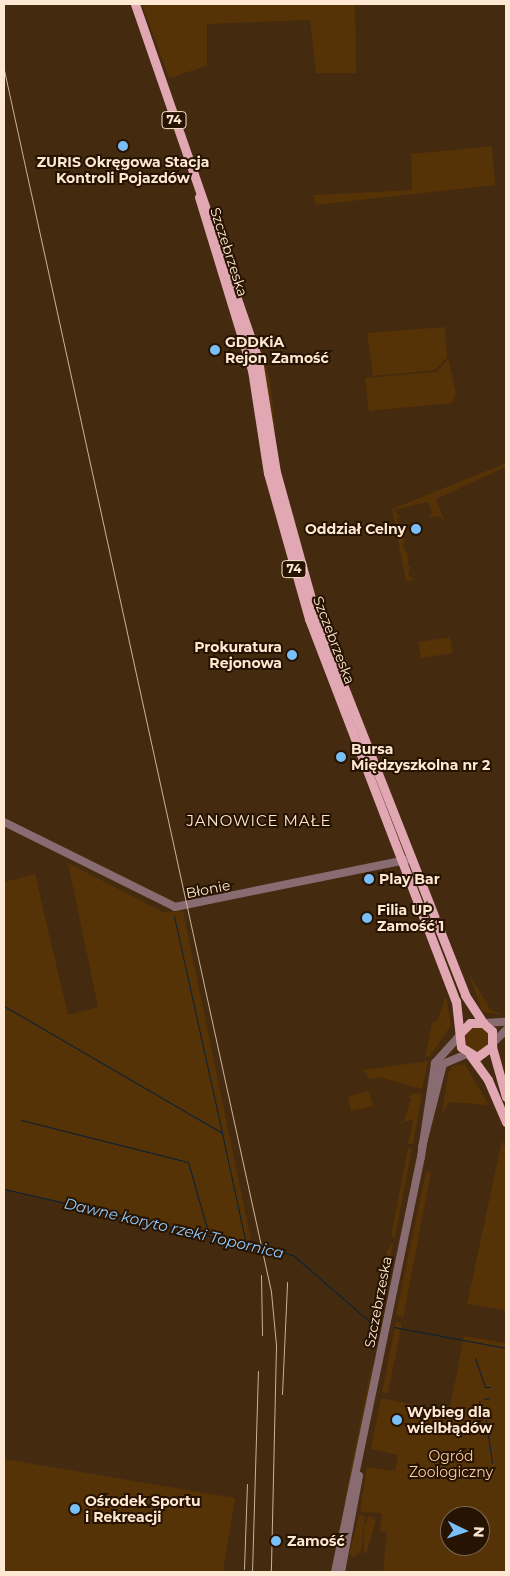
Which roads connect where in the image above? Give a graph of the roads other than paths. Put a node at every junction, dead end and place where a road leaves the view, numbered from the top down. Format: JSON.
{"nodes":[{"id":1,"x":135,"y":4,"type":"edge"},
{"id":2,"x":4,"y":822,"type":"edge"},
{"id":3,"x":409,"y":859,"type":"junction"},
{"id":4,"x":506,"y":1022,"type":"edge"},
{"id":5,"x":484,"y":1023,"type":"junction"},
{"id":6,"x":506,"y":1030,"type":"edge"},
{"id":7,"x":459,"y":1035,"type":"junction"},
{"id":8,"x":493,"y":1044,"type":"junction"},
{"id":9,"x":468,"y":1055,"type":"junction"},
{"id":10,"x":506,"y":1097,"type":"edge"},
{"id":11,"x":506,"y":1122,"type":"edge"},
{"id":12,"x":422,"y":1147,"type":"junction"},
{"id":13,"x":360,"y":1462,"type":"junction"},
{"id":14,"x":335,"y":1572,"type":"edge"},
{"id":15,"x":341,"y":1572,"type":"edge"}],
"edges":[{"from":1,"to":3,"type":"main road","name":"Szczebrzeska","number":"74"},
{"from":2,"to":3,"type":"street","name":"Błonie"},
{"from":3,"to":5,"type":"main road","name":"Szczebrzeska","number":"74"},
{"from":3,"to":7,"type":"main road","name":"Szczebrzeska","number":"74"},
{"from":4,"to":5,"type":"street"},
{"from":5,"to":7,"type":"main road"},
{"from":5,"to":8,"type":"main road","number":"74"},
{"from":6,"to":8,"type":"street"},
{"from":7,"to":9,"type":"main road","number":"74"},
{"from":7,"to":12,"type":"street","name":"Szczebrzeska"},
{"from":8,"to":9,"type":"main road"},
{"from":8,"to":10,"type":"main road","number":"74"},
{"from":9,"to":11,"type":"main road","number":"74"},
{"from":9,"to":12,"type":"street","name":"Szczebrzeska"},
{"from":12,"to":13,"type":"street","name":"Szczebrzeska"},
{"from":13,"to":14,"type":"street","name":"Szczebrzeska"},
{"from":13,"to":15,"type":"street","name":"Szczebrzeska"}]}
